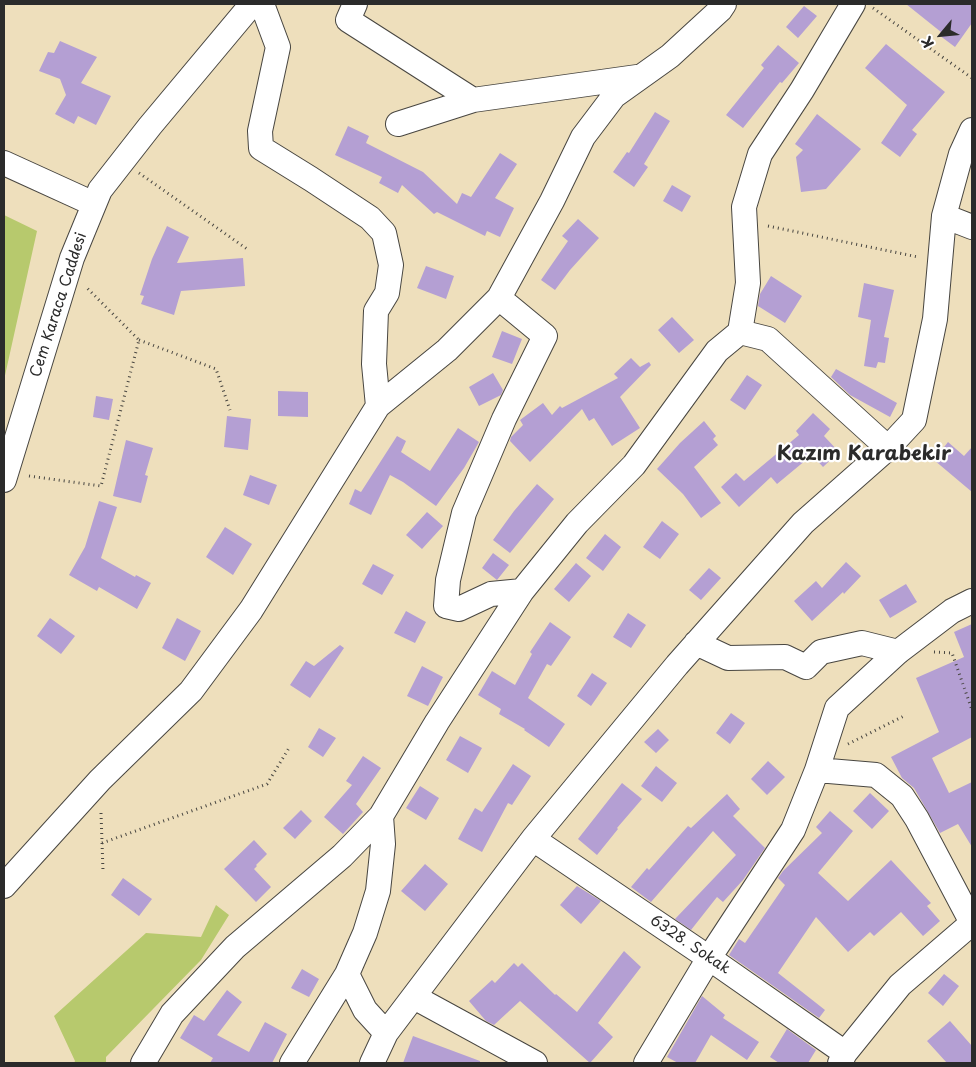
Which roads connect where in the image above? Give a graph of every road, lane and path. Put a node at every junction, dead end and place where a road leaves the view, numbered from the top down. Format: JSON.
{"nodes":[{"id":1,"x":252,"y":4,"type":"edge"},
{"id":2,"x":262,"y":4,"type":"edge"},
{"id":3,"x":355,"y":4,"type":"edge"},
{"id":4,"x":724,"y":4,"type":"edge"},
{"id":5,"x":852,"y":4,"type":"edge"},
{"id":6,"x":866,"y":4,"type":"edge"},
{"id":7,"x":641,"y":77,"type":"junction"},
{"id":8,"x":972,"y":78,"type":"edge"},
{"id":9,"x":473,"y":100,"type":"junction"},
{"id":10,"x":398,"y":124,"type":"dead end"},
{"id":11,"x":972,"y":130,"type":"edge"},
{"id":12,"x":122,"y":161,"type":"junction"},
{"id":13,"x":4,"y":163,"type":"edge"},
{"id":14,"x":94,"y":204,"type":"junction"},
{"id":15,"x":944,"y":216,"type":"junction"},
{"id":16,"x":745,"y":221,"type":"junction"},
{"id":17,"x":972,"y":226,"type":"edge"},
{"id":18,"x":247,"y":249,"type":"dead end"},
{"id":19,"x":940,"y":262,"type":"junction"},
{"id":20,"x":68,"y":270,"type":"junction"},
{"id":21,"x":499,"y":298,"type":"junction"},
{"id":22,"x":740,"y":332,"type":"junction"},
{"id":23,"x":138,"y":340,"type":"junction"},
{"id":24,"x":378,"y":406,"type":"junction"},
{"id":25,"x":230,"y":410,"type":"dead end"},
{"id":26,"x":888,"y":448,"type":"junction"},
{"id":27,"x":5,"y":477,"type":"edge"},
{"id":28,"x":522,"y":591,"type":"junction"},
{"id":29,"x":972,"y":600,"type":"edge"},
{"id":30,"x":696,"y":643,"type":"junction"},
{"id":31,"x":898,"y":652,"type":"junction"},
{"id":32,"x":972,"y":710,"type":"edge"},
{"id":33,"x":904,"y":716,"type":"dead end"},
{"id":34,"x":289,"y":748,"type":"dead end"},
{"id":35,"x":819,"y":764,"type":"junction"},
{"id":36,"x":100,"y":780,"type":"junction"},
{"id":37,"x":381,"y":816,"type":"junction"},
{"id":38,"x":533,"y":839,"type":"junction"},
{"id":39,"x":102,"y":843,"type":"junction"},
{"id":40,"x":103,"y":871,"type":"dead end"},
{"id":41,"x":4,"y":886,"type":"edge"},
{"id":42,"x":972,"y":923,"type":"edge"},
{"id":43,"x":709,"y":958,"type":"junction"},
{"id":44,"x":348,"y":974,"type":"junction"},
{"id":45,"x":414,"y":997,"type":"junction"},
{"id":46,"x":386,"y":1033,"type":"junction"},
{"id":47,"x":842,"y":1058,"type":"edge"},
{"id":48,"x":143,"y":1063,"type":"edge"},
{"id":49,"x":292,"y":1063,"type":"edge"},
{"id":50,"x":372,"y":1063,"type":"edge"},
{"id":51,"x":535,"y":1063,"type":"edge"},
{"id":52,"x":646,"y":1063,"type":"edge"}],
"edges":[{"from":1,"to":12,"type":"street","name":"Cem Karaca Caddesi"},
{"from":2,"to":24,"type":"street"},
{"from":3,"to":9,"type":"street"},
{"from":4,"to":7,"type":"street"},
{"from":5,"to":16,"type":"street"},
{"from":6,"to":8,"type":"path"},
{"from":7,"to":9,"type":"street"},
{"from":7,"to":21,"type":"street"},
{"from":9,"to":10,"type":"street"},
{"from":11,"to":15,"type":"street"},
{"from":12,"to":14,"type":"street","name":"Cem Karaca Caddesi"},
{"from":12,"to":18,"type":"path"},
{"from":13,"to":14,"type":"street"},
{"from":14,"to":20,"type":"street","name":"Cem Karaca Caddesi"},
{"from":15,"to":17,"type":"street"},
{"from":15,"to":19,"type":"street"},
{"from":16,"to":19,"type":"path"},
{"from":16,"to":22,"type":"street"},
{"from":19,"to":26,"type":"street"},
{"from":20,"to":23,"type":"path"},
{"from":20,"to":27,"type":"street","name":"Cem Karaca Caddesi"},
{"from":21,"to":24,"type":"street"},
{"from":21,"to":28,"type":"street"},
{"from":22,"to":26,"type":"street"},
{"from":22,"to":28,"type":"street"},
{"from":23,"to":25,"type":"path"},
{"from":23,"to":27,"type":"path"},
{"from":24,"to":36,"type":"street"},
{"from":26,"to":30,"type":"street"},
{"from":28,"to":37,"type":"street"},
{"from":29,"to":31,"type":"street"},
{"from":30,"to":31,"type":"street"},
{"from":30,"to":38,"type":"street"},
{"from":31,"to":32,"type":"path"},
{"from":31,"to":35,"type":"street"},
{"from":33,"to":35,"type":"path"},
{"from":34,"to":39,"type":"path"},
{"from":35,"to":42,"type":"street"},
{"from":35,"to":43,"type":"street"},
{"from":36,"to":39,"type":"path"},
{"from":36,"to":41,"type":"street"},
{"from":37,"to":44,"type":"street"},
{"from":37,"to":48,"type":"street"},
{"from":38,"to":43,"type":"street","name":"6328. Sokak"},
{"from":38,"to":45,"type":"street"},
{"from":39,"to":40,"type":"path"},
{"from":42,"to":47,"type":"street"},
{"from":43,"to":47,"type":"street","name":"6328. Sokak"},
{"from":43,"to":52,"type":"street"},
{"from":44,"to":46,"type":"street"},
{"from":44,"to":49,"type":"street"},
{"from":45,"to":46,"type":"street"},
{"from":45,"to":51,"type":"street"},
{"from":46,"to":50,"type":"street"}]}
